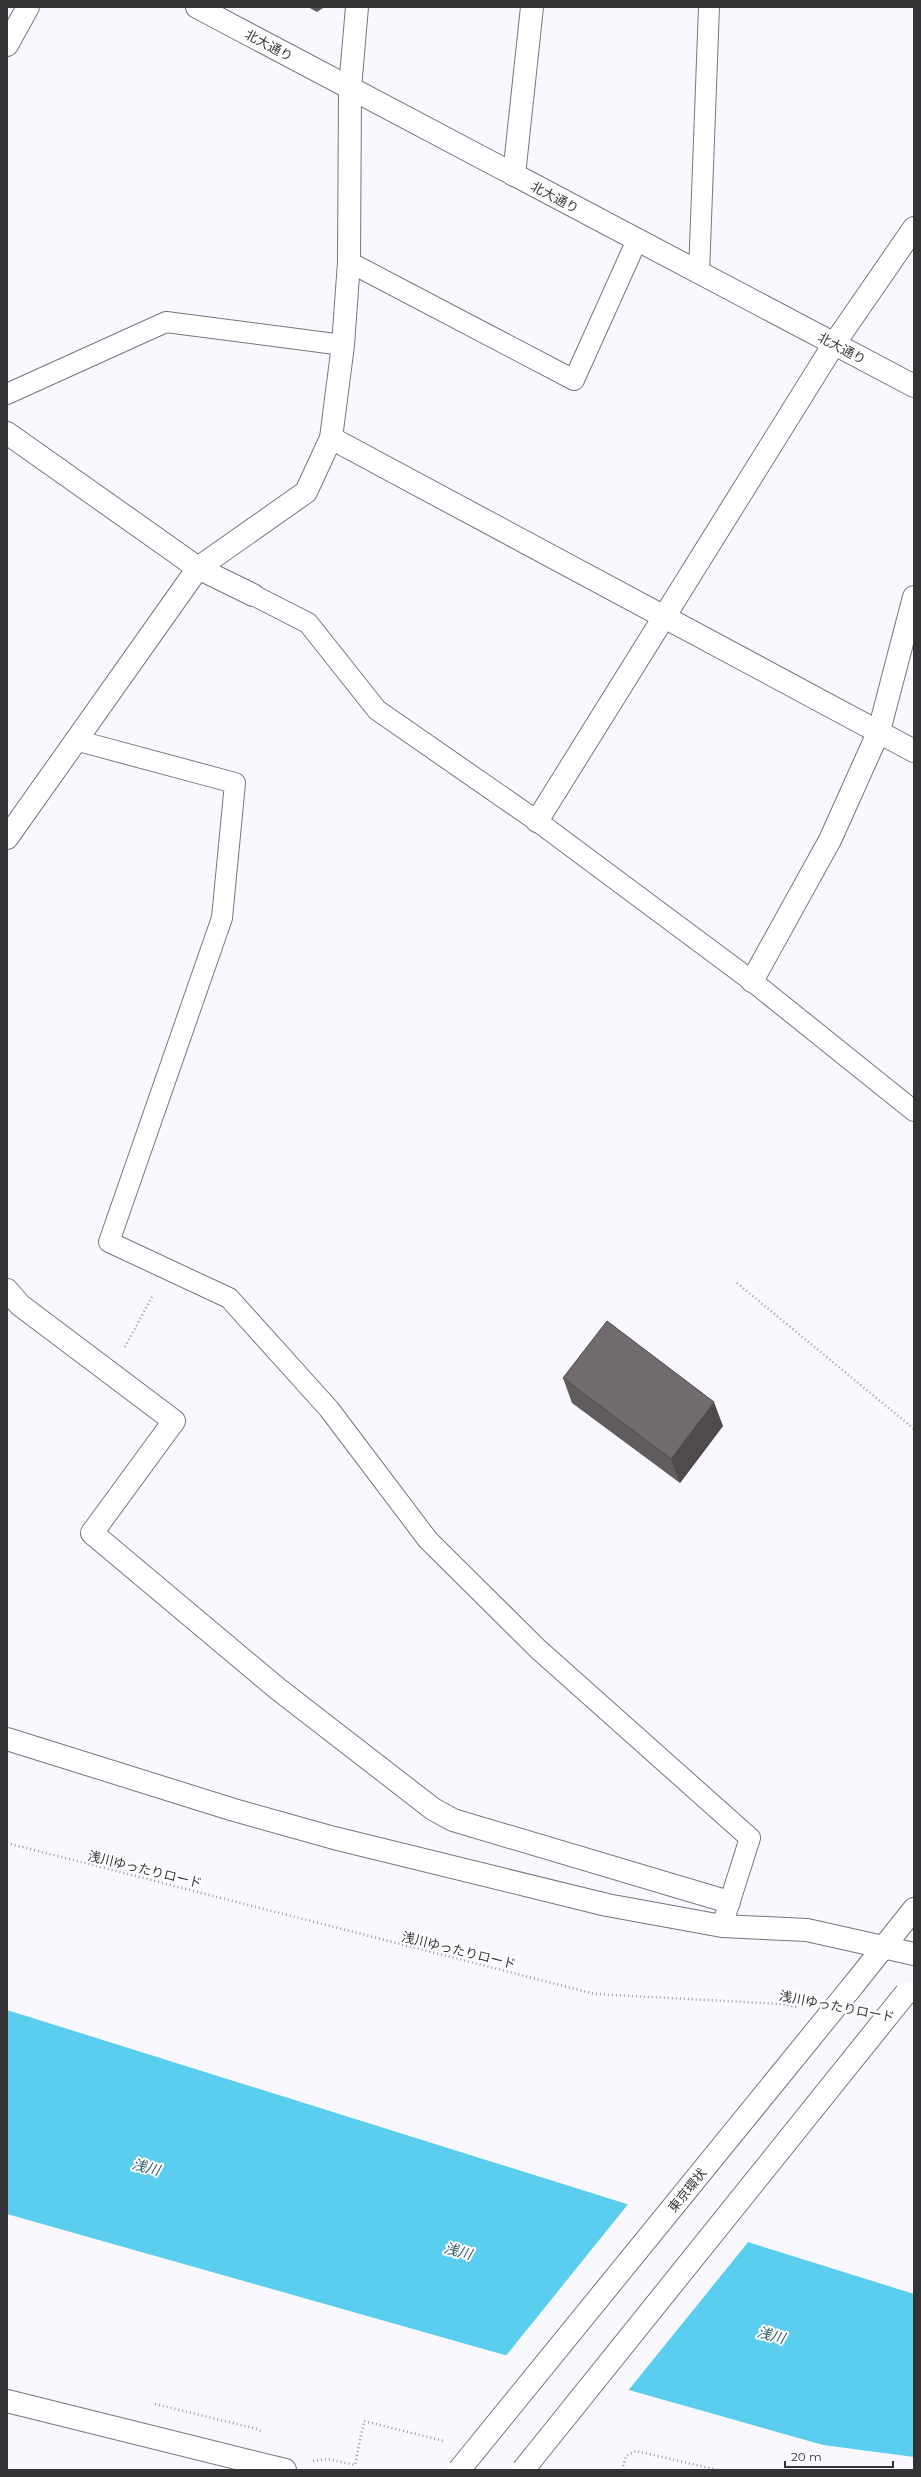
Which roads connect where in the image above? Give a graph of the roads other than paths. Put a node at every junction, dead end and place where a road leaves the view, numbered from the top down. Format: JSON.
{"nodes":[{"id":1,"x":28,"y":7,"type":"edge"},
{"id":2,"x":197,"y":7,"type":"edge"},
{"id":3,"x":357,"y":7,"type":"edge"},
{"id":4,"x":532,"y":7,"type":"edge"},
{"id":5,"x":709,"y":7,"type":"edge"},
{"id":6,"x":7,"y":45,"type":"edge"},
{"id":7,"x":350,"y":88,"type":"junction"},
{"id":8,"x":514,"y":175,"type":"junction"},
{"id":9,"x":914,"y":228,"type":"edge"},
{"id":10,"x":637,"y":240,"type":"junction"},
{"id":11,"x":349,"y":262,"type":"junction"},
{"id":12,"x":699,"y":273,"type":"junction"},
{"id":13,"x":834,"y":344,"type":"junction"},
{"id":14,"x":343,"y":345,"type":"junction"},
{"id":15,"x":914,"y":386,"type":"edge"},
{"id":16,"x":7,"y":394,"type":"edge"},
{"id":17,"x":7,"y":433,"type":"edge"},
{"id":18,"x":331,"y":438,"type":"junction"},
{"id":19,"x":198,"y":568,"type":"junction"},
{"id":20,"x":253,"y":595,"type":"joint"},
{"id":21,"x":914,"y":597,"type":"edge"},
{"id":22,"x":665,"y":616,"type":"junction"},
{"id":23,"x":879,"y":731,"type":"junction"},
{"id":24,"x":75,"y":740,"type":"junction"},
{"id":25,"x":914,"y":751,"type":"edge"},
{"id":26,"x":537,"y":821,"type":"junction"},
{"id":27,"x":7,"y":838,"type":"edge"},
{"id":28,"x":752,"y":981,"type":"junction"},
{"id":29,"x":914,"y":1110,"type":"edge"},
{"id":30,"x":7,"y":1290,"type":"edge"},
{"id":31,"x":7,"y":1739,"type":"edge"},
{"id":32,"x":730,"y":1902,"type":"junction"},
{"id":33,"x":914,"y":1909,"type":"edge"},
{"id":34,"x":722,"y":1926,"type":"junction"},
{"id":35,"x":884,"y":1946,"type":"junction"},
{"id":36,"x":914,"y":1954,"type":"edge"},
{"id":37,"x":910,"y":1988,"type":"edge"},
{"id":38,"x":7,"y":2401,"type":"edge"},
{"id":39,"x":285,"y":2470,"type":"edge"},
{"id":40,"x":459,"y":2470,"type":"edge"},
{"id":41,"x":523,"y":2470,"type":"edge"}],
"edges":[{"from":1,"to":6,"type":"main road"},
{"from":2,"to":7,"type":"main road","name":"北大通り"},
{"from":3,"to":7,"type":"main road"},
{"from":4,"to":8,"type":"main road"},
{"from":5,"to":12,"type":"lane"},
{"from":7,"to":8,"type":"main road","name":"北大通り"},
{"from":7,"to":11,"type":"main road"},
{"from":8,"to":10,"type":"main road","name":"北大通り"},
{"from":9,"to":13,"type":"main road"},
{"from":10,"to":11,"type":"lane"},
{"from":10,"to":12,"type":"main road","name":"北大通り"},
{"from":11,"to":14,"type":"main road"},
{"from":12,"to":13,"type":"main road","name":"北大通り"},
{"from":13,"to":15,"type":"main road","name":"北大通り"},
{"from":13,"to":22,"type":"main road"},
{"from":14,"to":16,"type":"lane"},
{"from":14,"to":18,"type":"main road"},
{"from":17,"to":19,"type":"main road"},
{"from":18,"to":19,"type":"main road"},
{"from":18,"to":22,"type":"main road"},
{"from":19,"to":20,"type":"main road"},
{"from":19,"to":24,"type":"main road"},
{"from":20,"to":26,"type":"lane"},
{"from":21,"to":23,"type":"main road"},
{"from":22,"to":23,"type":"main road"},
{"from":22,"to":26,"type":"main road"},
{"from":23,"to":25,"type":"main road"},
{"from":23,"to":28,"type":"main road"},
{"from":24,"to":27,"type":"main road"},
{"from":24,"to":32,"type":"lane"},
{"from":26,"to":28,"type":"lane"},
{"from":28,"to":29,"type":"lane"},
{"from":30,"to":32,"type":"main road"},
{"from":31,"to":34,"type":"main road"},
{"from":32,"to":34,"type":"lane"},
{"from":33,"to":35,"type":"main road","name":"東京環状"},
{"from":34,"to":35,"type":"main road"},
{"from":35,"to":36,"type":"main road"},
{"from":35,"to":40,"type":"main road","name":"東京環状","bridge":true},
{"from":37,"to":41,"type":"main road","bridge":true},
{"from":38,"to":39,"type":"main road"}]}
